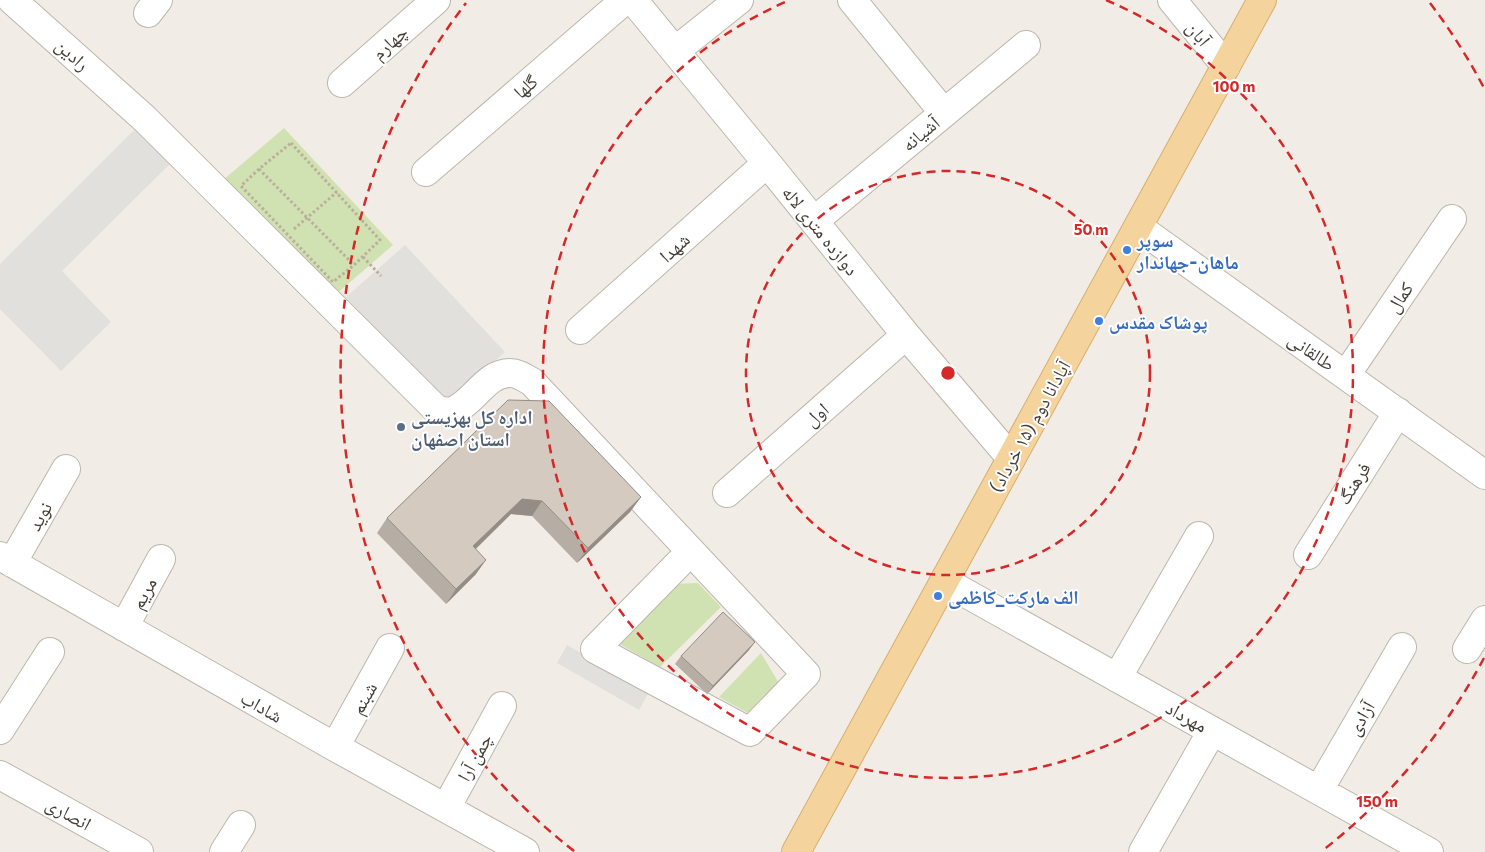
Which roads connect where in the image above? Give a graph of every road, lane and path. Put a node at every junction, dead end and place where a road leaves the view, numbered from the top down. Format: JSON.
{"nodes":[{"id":1,"x":12,"y":0,"type":"edge"},
{"id":2,"x":436,"y":0,"type":"edge"},
{"id":3,"x":625,"y":0,"type":"edge"},
{"id":4,"x":633,"y":0,"type":"edge"},
{"id":5,"x":739,"y":0,"type":"edge"},
{"id":6,"x":852,"y":0,"type":"edge"},
{"id":7,"x":1172,"y":0,"type":"edge"},
{"id":8,"x":1262,"y":0,"type":"edge"},
{"id":9,"x":1026,"y":45,"type":"dead end"},
{"id":10,"x":675,"y":51,"type":"junction"},
{"id":11,"x":1226,"y":66,"type":"junction"},
{"id":12,"x":342,"y":83,"type":"dead end"},
{"id":13,"x":944,"y":113,"type":"junction"},
{"id":14,"x":767,"y":163,"type":"junction"},
{"id":15,"x":259,"y":169,"type":"junction"},
{"id":16,"x":426,"y":172,"type":"dead end"},
{"id":17,"x":337,"y":192,"type":"junction"},
{"id":18,"x":306,"y":218,"type":"junction"},
{"id":19,"x":1452,"y":219,"type":"dead end"},
{"id":20,"x":814,"y":221,"type":"junction"},
{"id":21,"x":1138,"y":227,"type":"junction"},
{"id":22,"x":287,"y":235,"type":"junction"},
{"id":23,"x":363,"y":257,"type":"junction"},
{"id":24,"x":354,"y":265,"type":"junction"},
{"id":25,"x":381,"y":276,"type":"dead end"},
{"id":26,"x":580,"y":330,"type":"dead end"},
{"id":27,"x":906,"y":335,"type":"junction"},
{"id":28,"x":1346,"y":375,"type":"junction"},
{"id":29,"x":1398,"y":412,"type":"junction"},
{"id":30,"x":1012,"y":458,"type":"junction"},
{"id":31,"x":66,"y":468,"type":"dead end"},
{"id":32,"x":1485,"y":475,"type":"edge"},
{"id":33,"x":727,"y":493,"type":"dead end"},
{"id":34,"x":1200,"y":536,"type":"dead end"},
{"id":35,"x":690,"y":552,"type":"junction"},
{"id":36,"x":1308,"y":555,"type":"dead end"},
{"id":37,"x":161,"y":559,"type":"dead end"},
{"id":38,"x":6,"y":560,"type":"edge"},
{"id":39,"x":944,"y":581,"type":"junction"},
{"id":40,"x":1485,"y":620,"type":"edge"},
{"id":41,"x":124,"y":627,"type":"junction"},
{"id":42,"x":1402,"y":647,"type":"dead end"},
{"id":43,"x":390,"y":648,"type":"dead end"},
{"id":44,"x":1467,"y":649,"type":"dead end"},
{"id":45,"x":50,"y":652,"type":"dead end"},
{"id":46,"x":1117,"y":678,"type":"junction"},
{"id":47,"x":502,"y":706,"type":"dead end"},
{"id":48,"x":0,"y":730,"type":"edge"},
{"id":49,"x":1212,"y":731,"type":"junction"},
{"id":50,"x":335,"y":747,"type":"junction"},
{"id":51,"x":0,"y":775,"type":"edge"},
{"id":52,"x":1319,"y":790,"type":"junction"},
{"id":53,"x":446,"y":808,"type":"junction"},
{"id":54,"x":241,"y":825,"type":"dead end"},
{"id":55,"x":139,"y":852,"type":"edge"},
{"id":56,"x":224,"y":852,"type":"edge"},
{"id":57,"x":525,"y":852,"type":"edge"},
{"id":58,"x":796,"y":852,"type":"edge"},
{"id":59,"x":1143,"y":852,"type":"edge"},
{"id":60,"x":1429,"y":852,"type":"edge"}],
"edges":[{"from":1,"to":35,"type":"street","name":"رادین"},
{"from":2,"to":12,"type":"street","name":"چهارم"},
{"from":3,"to":16,"type":"street","name":"گلها"},
{"from":4,"to":10,"type":"street","name":"دوازده متری لاله"},
{"from":5,"to":10,"type":"street"},
{"from":6,"to":13,"type":"street"},
{"from":7,"to":11,"type":"street","name":"آبان"},
{"from":8,"to":11,"type":"main road","name":"آپادانا دوم (۱۵ خرداد)"},
{"from":9,"to":13,"type":"street","name":"آشیانه"},
{"from":10,"to":14,"type":"street","name":"دوازده متری لاله"},
{"from":11,"to":21,"type":"main road","name":"آپادانا دوم (۱۵ خرداد)"},
{"from":13,"to":20,"type":"street","name":"آشیانه"},
{"from":14,"to":20,"type":"street","name":"دوازده متری لاله"},
{"from":14,"to":26,"type":"street","name":"شهدا"},
{"from":15,"to":17,"type":"path"},
{"from":15,"to":18,"type":"path"},
{"from":15,"to":22,"type":"path"},
{"from":17,"to":18,"type":"path"},
{"from":17,"to":23,"type":"path"},
{"from":18,"to":22,"type":"path"},
{"from":18,"to":24,"type":"path"},
{"from":19,"to":28,"type":"street","name":"کمال"},
{"from":20,"to":27,"type":"street","name":"دوازده متری لاله"},
{"from":21,"to":28,"type":"street","name":"طالقانی"},
{"from":21,"to":30,"type":"main road","name":"آپادانا دوم (۱۵ خرداد)"},
{"from":22,"to":24,"type":"path"},
{"from":23,"to":24,"type":"path"},
{"from":23,"to":25,"type":"path"},
{"from":27,"to":30,"type":"street","name":"دوازده متری لاله"},
{"from":27,"to":33,"type":"street","name":"اول"},
{"from":28,"to":29,"type":"street","name":"طالقانی"},
{"from":29,"to":32,"type":"street","name":"طالقانی"},
{"from":29,"to":36,"type":"street","name":"فرهنگ"},
{"from":30,"to":39,"type":"main road","name":"آپادانا دوم (۱۵ خرداد)"},
{"from":31,"to":38,"type":"street","name":"نوید"},
{"from":34,"to":46,"type":"street"},
{"from":35,"to":35,"type":"street","name":"رادین"},
{"from":37,"to":41,"type":"street","name":"مریم"},
{"from":38,"to":41,"type":"street","name":"شاداب"},
{"from":39,"to":46,"type":"street","name":"مهرداد"},
{"from":39,"to":58,"type":"main road","name":"آپادانا دوم (۱۵ خرداد)"},
{"from":40,"to":44,"type":"street"},
{"from":41,"to":50,"type":"street","name":"شاداب"},
{"from":42,"to":52,"type":"street","name":"آزادی"},
{"from":43,"to":50,"type":"street","name":"شبنم"},
{"from":45,"to":48,"type":"street"},
{"from":46,"to":49,"type":"street","name":"مهرداد"},
{"from":47,"to":53,"type":"street","name":"چمن آرا"},
{"from":49,"to":52,"type":"street","name":"مهرداد"},
{"from":49,"to":59,"type":"street"},
{"from":50,"to":53,"type":"street","name":"شاداب"},
{"from":51,"to":55,"type":"street","name":"انصاری"},
{"from":52,"to":60,"type":"street","name":"مهرداد"},
{"from":53,"to":57,"type":"street","name":"شاداب"},
{"from":54,"to":56,"type":"street"}]}
